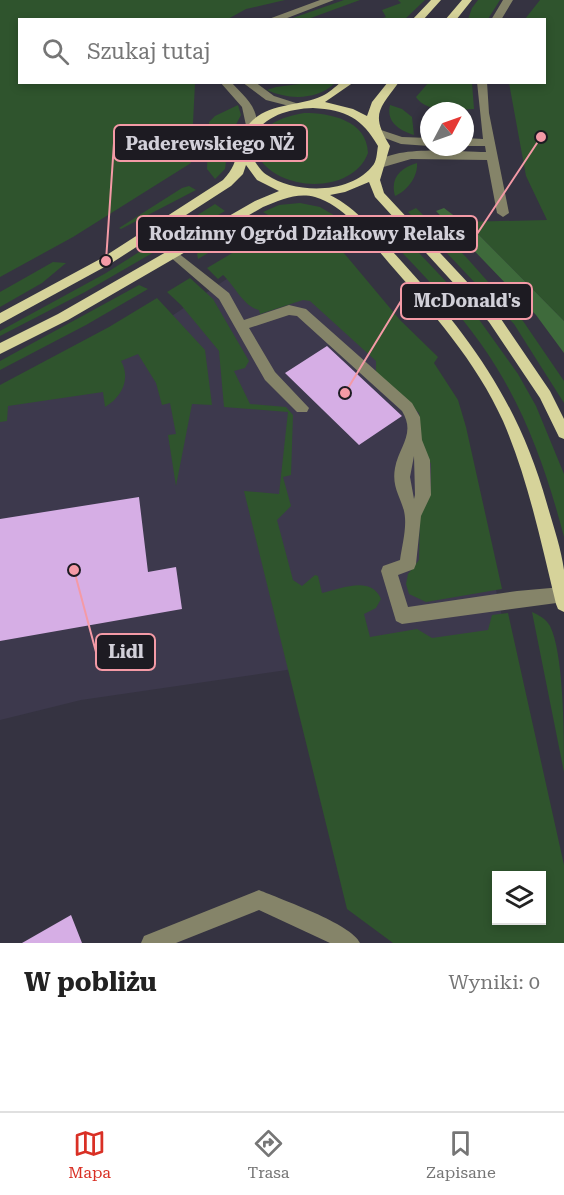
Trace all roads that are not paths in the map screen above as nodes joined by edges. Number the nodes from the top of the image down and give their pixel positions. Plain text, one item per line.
1 (329, 0) edge
2 (436, 0) edge
3 (467, 0) edge
4 (508, 0) edge
5 (277, 18) edge
6 (419, 18) edge
7 (452, 18) edge
8 (497, 18) edge
9 (227, 84) edge
10 (250, 84) edge
11 (346, 84) edge
12 (393, 84) edge
13 (482, 84) edge
14 (300, 105) junction
15 (251, 128) junction
16 (375, 129) junction
17 (420, 142) edge
18 (474, 142) edge
19 (491, 143) junction
20 (244, 154) junction
21 (494, 156) junction
22 (378, 167) junction
23 (300, 192) junction
24 (316, 194) junction
25 (503, 213) dead end
26 (173, 253) junction
27 (0, 319) edge
28 (241, 326) junction
29 (0, 349) edge
30 (302, 408) dead end
31 (564, 433) edge
32 (563, 600) edge
33 (151, 943) edge
34 (350, 943) edge

1 - 5 street
2 - 6 main road
3 - 7 main road
4 - 8 street
9 - 15 street
10 - 14 street
11 - 14 main road
12 - 16 main road
13 - 19 street
14 - 15 main road
14 - 16 main road
15 - 20 main road
16 - 17 street
16 - 22 main road
18 - 19 street
19 - 21 street
20 - 23 main road
20 - 27 main road
21 - 22 street
21 - 25 street
22 - 24 main road
22 - 31 main road
23 - 24 main road
23 - 26 main road
24 - 32 main road
26 - 28 street
26 - 29 main road
28 - 30 street
28 - 32 street
33 - 34 street

